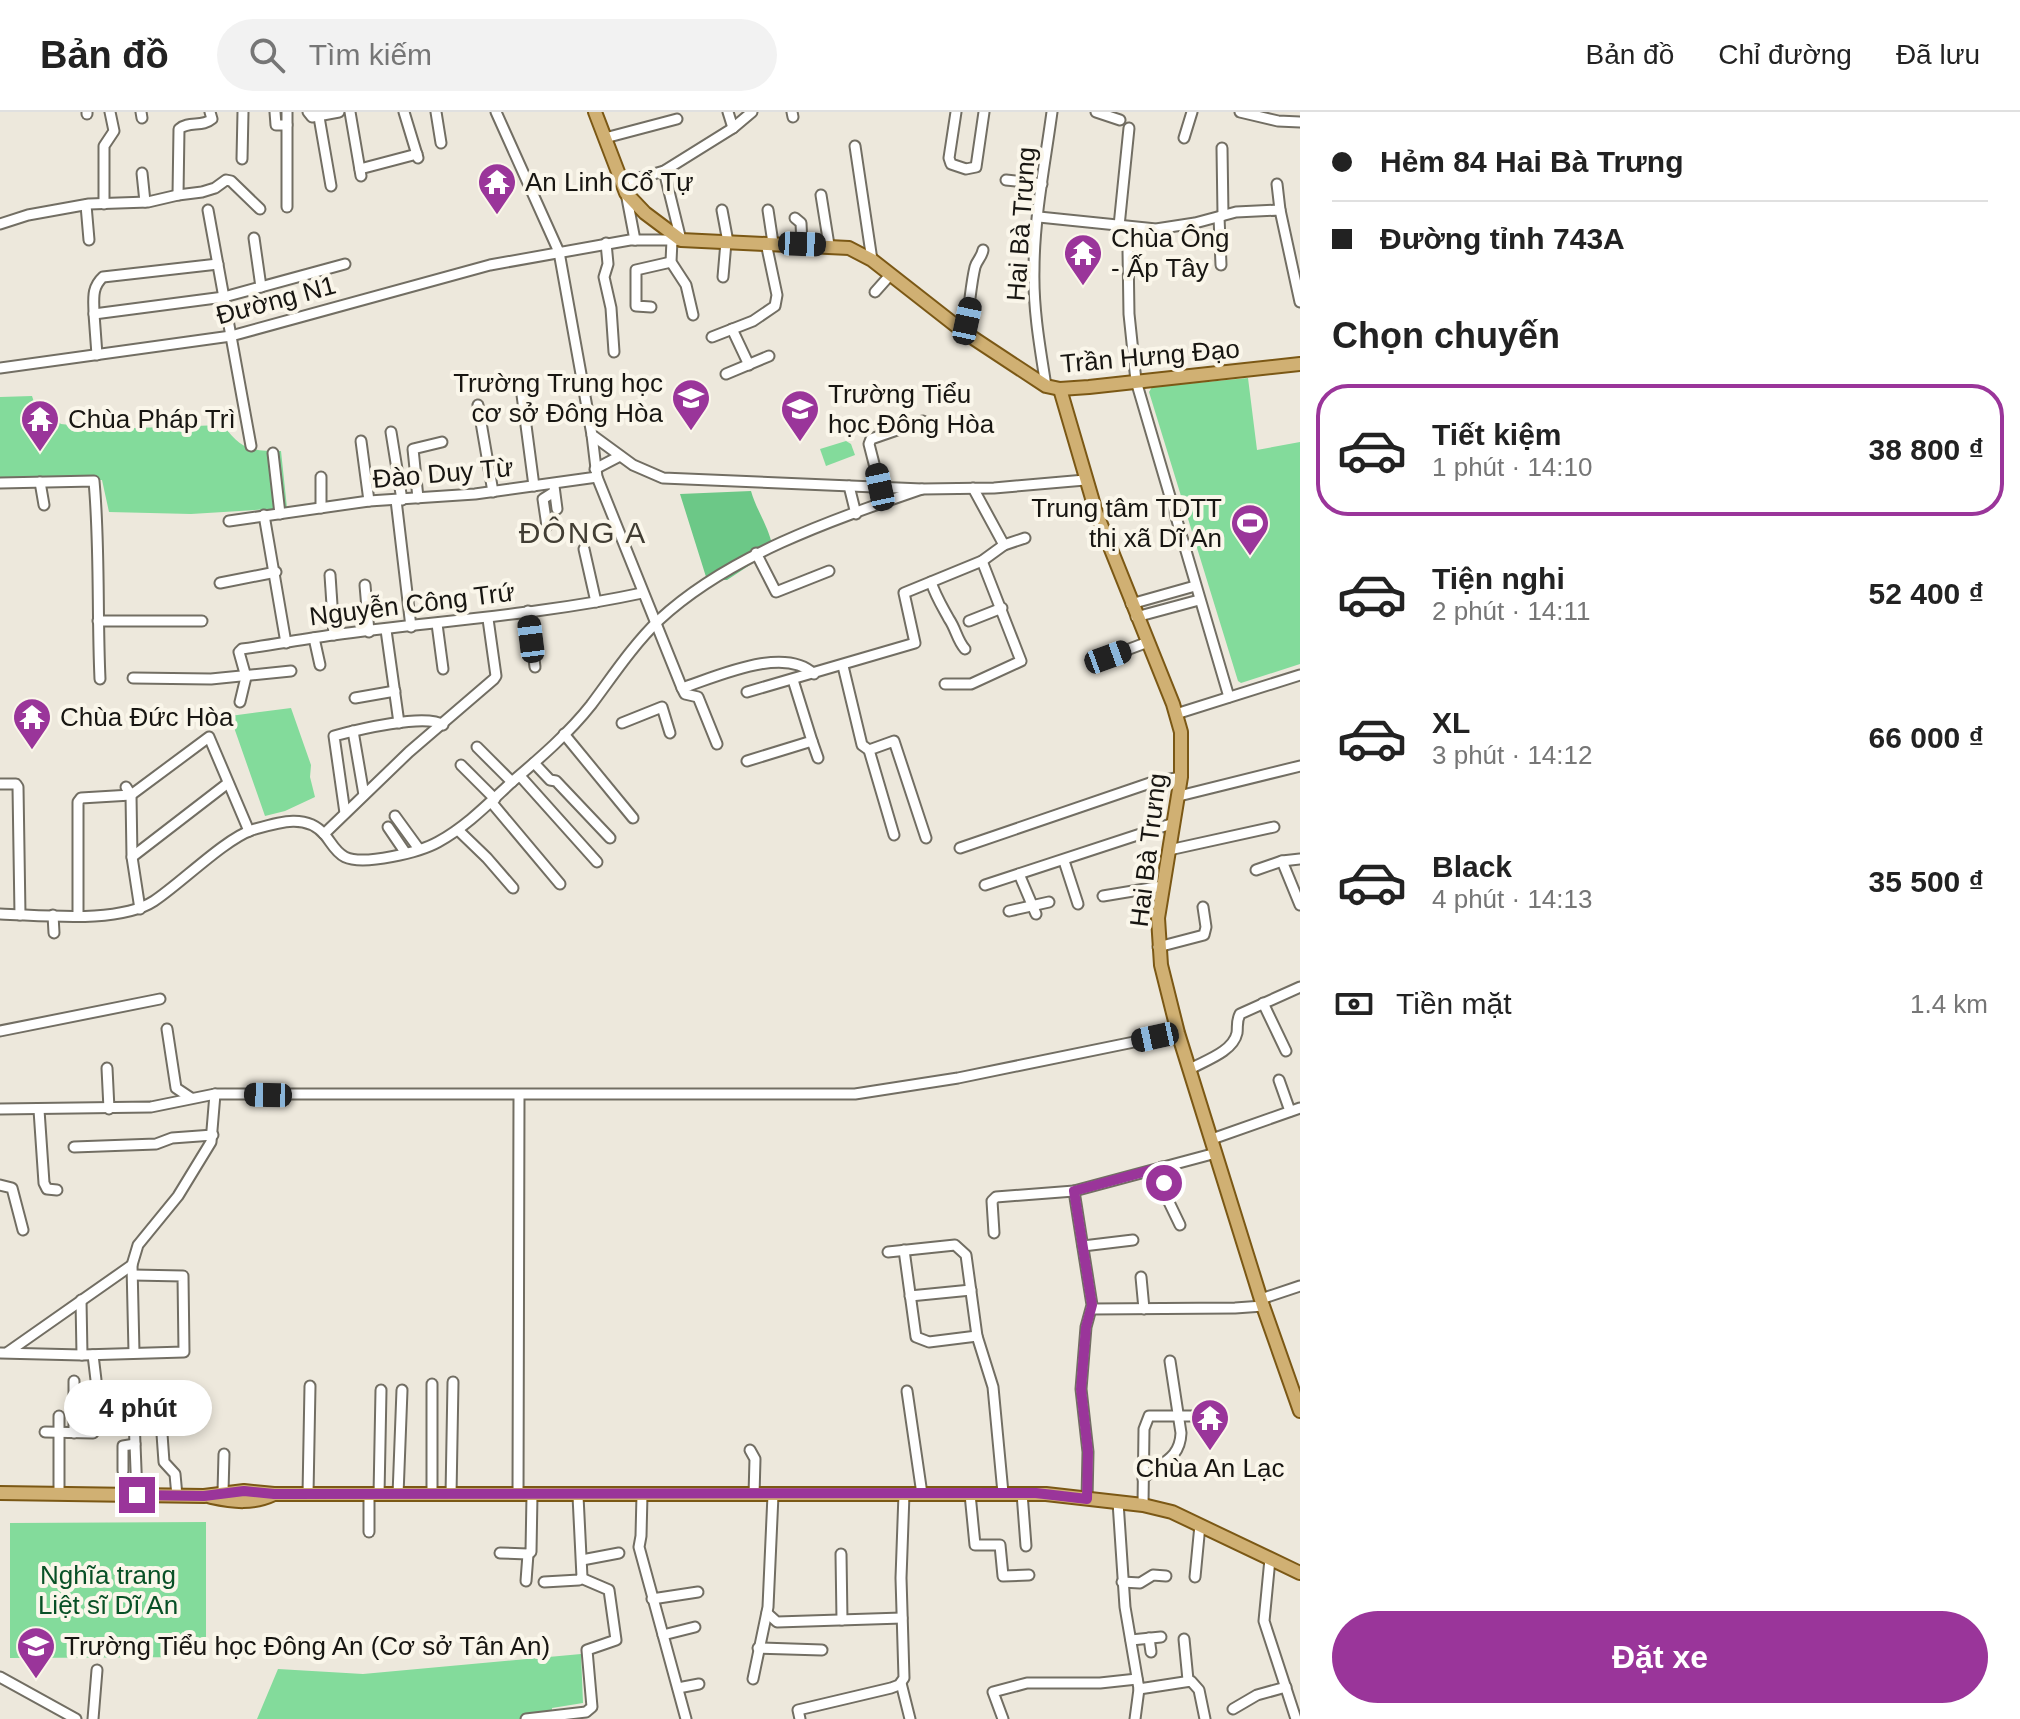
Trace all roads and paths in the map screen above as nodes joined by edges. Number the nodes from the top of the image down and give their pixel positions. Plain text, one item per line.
1 (110, 112) edge
2 (210, 112) edge
3 (243, 112) edge
4 (275, 112) edge
5 (287, 112) edge
6 (308, 112) edge
7 (339, 112) edge
8 (350, 112) edge
9 (404, 112) edge
10 (436, 112) edge
11 (496, 112) edge
12 (595, 112) edge
13 (728, 112) edge
14 (752, 112) edge
15 (956, 112) edge
16 (984, 112) edge
17 (1052, 112) edge
18 (1096, 112) edge
19 (1192, 112) edge
20 (1240, 112) edge
21 (319, 117) junction
22 (677, 119) dead end
23 (1120, 120) dead end
24 (1300, 122) edge
25 (287, 125) junction
26 (733, 128) junction
27 (1129, 128) dead end
28 (605, 138) junction
29 (1184, 138) dead end
30 (441, 143) dead end
31 (855, 146) dead end
32 (1222, 148) dead end
33 (242, 159) dead end
34 (664, 171) junction
35 (142, 173) dead end
36 (1006, 180) dead end
37 (1042, 184) junction
38 (1277, 184) dead end
39 (331, 186) dead end
40 (624, 188) junction
41 (178, 195) junction
42 (821, 195) dead end
43 (145, 202) junction
44 (104, 204) junction
45 (86, 205) junction
46 (287, 207) dead end
47 (260, 209) dead end
48 (208, 210) dead end
49 (722, 210) dead end
50 (768, 210) dead end
51 (1280, 210) junction
52 (1221, 216) junction
53 (1039, 217) junction
54 (795, 218) dead end
55 (0, 224) edge
56 (1119, 226) junction
57 (254, 238) dead end
58 (89, 240) dead end
59 (635, 240) junction
60 (676, 240) junction
61 (727, 242) junction
62 (606, 243) junction
63 (769, 243) junction
64 (802, 244) junction
65 (829, 245) junction
66 (983, 250) dead end
67 (1128, 250) dead end
68 (559, 252) junction
69 (872, 260) junction
70 (671, 262) junction
71 (218, 264) junction
72 (345, 264) dead end
73 (1221, 265) dead end
74 (891, 274) junction
75 (723, 277) dead end
76 (1298, 284) edge
77 (261, 287) junction
78 (875, 292) dead end
79 (224, 297) junction
80 (1300, 302) edge
81 (651, 307) dead end
82 (94, 314) junction
83 (693, 315) dead end
84 (732, 329) junction
85 (964, 332) junction
86 (231, 336) junction
87 (712, 337) dead end
88 (614, 352) dead end
89 (97, 355) junction
90 (769, 356) dead end
91 (1300, 364) edge
92 (749, 365) junction
93 (0, 368) edge
94 (726, 374) dead end
95 (1136, 381) junction
96 (1046, 386) junction
97 (1060, 389) junction
98 (522, 395) dead end
99 (478, 405) dead end
100 (923, 421) dead end
101 (391, 432) dead end
102 (592, 435) junction
103 (361, 441) dead end
104 (442, 442) dead end
105 (251, 446) dead end
106 (273, 453) dead end
107 (620, 456) junction
108 (596, 473) junction
109 (321, 477) dead end
110 (1085, 480) junction
111 (40, 482) junction
112 (0, 483) edge
113 (534, 486) junction
114 (849, 486) junction
115 (880, 487) junction
116 (554, 488) junction
117 (973, 488) junction
118 (922, 489) junction
119 (493, 492) junction
120 (418, 498) junction
121 (399, 500) junction
122 (369, 501) junction
123 (44, 505) dead end
124 (321, 508) junction
125 (557, 509) dead end
126 (280, 514) junction
127 (856, 514) junction
128 (264, 515) junction
129 (229, 521) dead end
130 (547, 526) dead end
131 (1025, 538) dead end
132 (1004, 545) junction
133 (584, 549) dead end
134 (756, 553) junction
135 (982, 561) junction
136 (829, 571) dead end
137 (276, 572) junction
138 (330, 575) dead end
139 (931, 582) junction
140 (220, 583) dead end
141 (365, 585) dead end
142 (1195, 586) junction
143 (642, 593) junction
144 (1199, 600) junction
145 (596, 602) junction
146 (1131, 604) junction
147 (1002, 608) junction
148 (528, 611) junction
149 (1136, 617) junction
150 (488, 619) junction
151 (98, 621) junction
152 (202, 621) dead end
153 (969, 621) dead end
154 (656, 623) junction
155 (437, 624) junction
156 (411, 627) junction
157 (386, 630) junction
158 (369, 632) junction
159 (334, 635) junction
160 (314, 638) junction
161 (1148, 642) junction
162 (286, 643) junction
163 (965, 649) dead end
164 (1108, 657) dead end
165 (320, 665) dead end
166 (843, 666) junction
167 (535, 667) dead end
168 (443, 669) dead end
169 (291, 671) dead end
170 (814, 674) junction
171 (1298, 676) edge
172 (246, 677) junction
173 (133, 678) dead end
174 (100, 679) dead end
175 (793, 680) junction
176 (945, 684) dead end
177 (1300, 687) edge
178 (682, 688) junction
179 (395, 691) junction
180 (747, 692) dead end
181 (1229, 697) junction
182 (355, 698) dead end
183 (240, 702) dead end
184 (1176, 714) junction
185 (399, 723) junction
186 (622, 723) dead end
187 (443, 725) junction
188 (353, 731) junction
189 (670, 733) dead end
190 (564, 734) junction
191 (812, 741) junction
192 (717, 744) dead end
193 (477, 747) dead end
194 (869, 750) junction
195 (818, 758) dead end
196 (747, 761) dead end
197 (534, 763) junction
198 (461, 765) dead end
199 (1300, 766) edge
200 (1181, 777) junction
201 (516, 779) junction
202 (228, 783) junction
203 (0, 784) edge
204 (129, 791) junction
205 (364, 795) junction
206 (1179, 796) junction
207 (494, 801) junction
208 (345, 813) junction
209 (395, 816) dead end
210 (633, 818) dead end
211 (1174, 823) junction
212 (388, 827) dead end
213 (1274, 827) dead end
214 (458, 830) junction
215 (249, 831) junction
216 (324, 834) junction
217 (894, 835) dead end
218 (610, 838) dead end
219 (926, 838) dead end
220 (960, 848) dead end
221 (419, 849) junction
222 (1169, 850) junction
223 (405, 852) junction
224 (132, 857) junction
225 (1300, 860) edge
226 (1064, 861) junction
227 (1282, 861) junction
228 (597, 862) dead end
229 (1256, 870) dead end
230 (1019, 874) junction
231 (560, 884) dead end
232 (985, 885) dead end
233 (1163, 886) junction
234 (513, 888) dead end
235 (1103, 896) dead end
236 (1049, 902) dead end
237 (1078, 904) dead end
238 (1300, 905) edge
239 (1203, 907) dead end
240 (140, 909) junction
241 (1034, 910) junction
242 (1009, 911) dead end
243 (0, 914) edge
244 (20, 915) junction
245 (53, 915) junction
246 (78, 915) junction
247 (54, 933) dead end
248 (1158, 947) junction
249 (1300, 987) edge
250 (160, 999) dead end
251 (1263, 1003) junction
252 (167, 1029) dead end
253 (0, 1031) edge
254 (1178, 1033) junction
255 (1286, 1051) dead end
256 (107, 1068) dead end
257 (1190, 1069) junction
258 (1279, 1080) dead end
259 (215, 1094) junction
260 (519, 1096) junction
261 (191, 1098) junction
262 (0, 1109) edge
263 (109, 1109) junction
264 (39, 1110) junction
265 (1295, 1110) edge
266 (213, 1135) junction
267 (1212, 1139) junction
268 (74, 1147) dead end
269 (1216, 1153) junction
270 (1162, 1167) junction
271 (0, 1185) edge
272 (57, 1190) dead end
273 (1074, 1191) junction
274 (1180, 1225) dead end
275 (23, 1230) dead end
276 (994, 1233) dead end
277 (1133, 1240) dead end
278 (1083, 1246) junction
279 (904, 1250) junction
280 (888, 1252) dead end
281 (133, 1270) junction
282 (1141, 1277) dead end
283 (1300, 1286) edge
284 (971, 1290) junction
285 (910, 1296) junction
286 (81, 1300) junction
287 (1262, 1303) junction
288 (1092, 1309) junction
289 (1144, 1309) junction
290 (977, 1336) junction
291 (134, 1352) junction
292 (4, 1353) edge
293 (82, 1355) junction
294 (93, 1355) junction
295 (1170, 1361) dead end
296 (96, 1380) dead end
297 (74, 1381) dead end
298 (453, 1382) dead end
299 (432, 1384) dead end
300 (310, 1386) dead end
301 (381, 1390) dead end
302 (402, 1390) dead end
303 (907, 1391) dead end
304 (133, 1393) dead end
305 (1300, 1411) edge
306 (59, 1416) dead end
307 (1179, 1416) junction
308 (1213, 1416) dead end
309 (161, 1420) dead end
310 (45, 1432) dead end
311 (59, 1433) junction
312 (74, 1433) junction
313 (93, 1433) dead end
314 (135, 1444) junction
315 (750, 1450) dead end
316 (224, 1454) dead end
317 (123, 1471) dead end
318 (1143, 1479) junction
319 (0, 1482) edge
320 (223, 1492) junction
321 (0, 1493) edge
322 (1003, 1493) junction
323 (1022, 1493) junction
324 (59, 1494) junction
325 (274, 1494) junction
326 (308, 1494) junction
327 (904, 1494) junction
328 (922, 1494) junction
329 (970, 1494) junction
330 (137, 1495) junction
331 (374, 1495) junction
332 (398, 1495) junction
333 (432, 1495) junction
334 (451, 1495) junction
335 (525, 1495) junction
336 (642, 1495) junction
337 (754, 1495) junction
338 (773, 1495) junction
339 (177, 1496) junction
340 (204, 1496) junction
341 (578, 1496) junction
342 (1087, 1499) junction
343 (1118, 1502) junction
344 (1143, 1505) junction
345 (1200, 1525) junction
346 (369, 1532) dead end
347 (1026, 1546) dead end
348 (500, 1553) dead end
349 (619, 1553) dead end
350 (528, 1554) junction
351 (841, 1554) dead end
352 (1270, 1559) junction
353 (582, 1560) junction
354 (1300, 1573) edge
355 (1029, 1575) dead end
356 (1166, 1576) dead end
357 (1195, 1577) dead end
358 (581, 1578) junction
359 (526, 1581) dead end
360 (544, 1582) dead end
361 (1122, 1582) junction
362 (698, 1592) dead end
363 (652, 1599) junction
364 (767, 1613) junction
365 (902, 1618) junction
366 (842, 1620) junction
367 (695, 1627) dead end
368 (663, 1635) junction
369 (1161, 1637) dead end
370 (1149, 1638) junction
371 (1184, 1639) dead end
372 (1131, 1640) junction
373 (758, 1648) junction
374 (822, 1650) dead end
375 (1151, 1652) dead end
376 (97, 1670) dead end
377 (0, 1677) edge
378 (753, 1679) dead end
379 (1188, 1680) junction
380 (901, 1683) junction
381 (699, 1684) dead end
382 (1138, 1684) junction
383 (1286, 1687) junction
384 (678, 1688) junction
385 (54, 1708) junction
386 (1233, 1709) dead end
387 (1132, 1718) edge
388 (52, 1719) edge
389 (76, 1719) edge
390 (93, 1719) edge
391 (526, 1719) edge
392 (686, 1719) edge
393 (800, 1719) edge
394 (910, 1719) edge
395 (1003, 1719) edge
396 (1205, 1719) edge
397 (1296, 1719) edge

1 - 44 street
2 - 41 street
3 - 33 street
4 - 25 street
5 - 25 street
6 - 21 street
7 - 21 street
8 - 9 street
10 - 30 street
11 - 68 street
12 - 28 main road
13 - 26 street
14 - 26 street
15 - 16 street
17 - 37 street, Hai Bà Trưng
18 - 23 street
19 - 29 street
20 - 24 street
21 - 39 street
22 - 28 street
25 - 46 street
26 - 34 street
27 - 56 street
28 - 40 main road
31 - 69 street
32 - 52 street
34 - 40 street
34 - 60 street
35 - 43 street
36 - 37 street
37 - 53 street, Hai Bà Trưng
38 - 51 street
40 - 59 street
40 - 60 main road
41 - 43 street
41 - 47 street
42 - 65 street
43 - 44 street
44 - 45 street
45 - 55 street
45 - 58 street
48 - 71 street
49 - 61 street
50 - 63 street
51 - 52 street
51 - 76 street
52 - 56 street
52 - 73 street
53 - 56 street
53 - 96 street, Hai Bà Trưng
54 - 64 street
57 - 77 street
59 - 60 street, Đường N1
59 - 62 street, Đường N1
60 - 61 main road, Trần Hưng Đạo
60 - 70 street
61 - 63 main road, Trần Hưng Đạo
61 - 75 street
62 - 68 street, Đường N1
62 - 88 street
63 - 64 main road, Trần Hưng Đạo
63 - 84 street
64 - 65 main road, Trần Hưng Đạo
65 - 69 main road, Trần Hưng Đạo
66 - 85 street
67 - 95 street
68 - 86 street, Đường N1
68 - 102 street
69 - 74 main road, Trần Hưng Đạo
70 - 81 street
70 - 83 street
71 - 79 street
71 - 82 street
72 - 77 street
74 - 78 street
74 - 85 main road, Trần Hưng Đạo
76 - 80 street
77 - 79 street
79 - 82 street
79 - 86 street
82 - 89 street
84 - 87 street
84 - 92 street
85 - 96 main road, Trần Hưng Đạo
86 - 89 street, Đường N1
86 - 105 street
89 - 93 street, Đường N1
90 - 92 street
91 - 95 main road, Trần Hưng Đạo
92 - 94 street
95 - 97 main road, Trần Hưng Đạo
95 - 142 street
96 - 97 main road, Trần Hưng Đạo
97 - 110 main road, Hai Bà Trưng
98 - 113 street
99 - 119 street
100 - 115 street
101 - 121 street
102 - 107 street
102 - 108 street
103 - 122 street
104 - 120 street
106 - 126 street
107 - 108 street, Đào Duy Từ
107 - 114 street
108 - 116 street, Đào Duy Từ
108 - 143 street
109 - 124 street
110 - 117 street
110 - 146 main road, Hai Bà Trưng
111 - 112 street
111 - 123 street
111 - 151 street
113 - 116 street, Đào Duy Từ
113 - 119 street, Đào Duy Từ
114 - 115 street
114 - 127 street
115 - 118 street
116 - 125 street
116 - 130 street
117 - 118 street
117 - 132 street
118 - 127 street
119 - 120 street, Đào Duy Từ
120 - 121 street, Đào Duy Từ
121 - 122 street, Đào Duy Từ
121 - 156 street
122 - 124 street, Đào Duy Từ
124 - 126 street, Đào Duy Từ
126 - 128 street, Đào Duy Từ
127 - 134 street
128 - 129 street, Đào Duy Từ
128 - 137 street
131 - 132 street
132 - 135 street
133 - 145 street
134 - 136 street
134 - 154 street
135 - 139 street
135 - 147 street
137 - 140 street
137 - 162 street
138 - 159 street
139 - 163 street
139 - 166 street
141 - 158 street
142 - 144 street
142 - 146 street
143 - 145 street, Nguyễn Công Trứ
143 - 154 street
144 - 149 street
144 - 181 street
145 - 148 street, Nguyễn Công Trứ
146 - 149 main road, Hai Bà Trưng
147 - 153 street
147 - 176 street
148 - 150 street, Nguyễn Công Trứ
148 - 167 street
149 - 161 main road, Hai Bà Trưng
150 - 155 street, Nguyễn Công Trứ
150 - 187 street
151 - 152 street
151 - 174 street
154 - 178 street
154 - 190 street
155 - 156 street, Nguyễn Công Trứ
155 - 168 street
156 - 157 street, Nguyễn Công Trứ
157 - 158 street, Nguyễn Công Trứ
157 - 179 street
158 - 159 street, Nguyễn Công Trứ
159 - 160 street, Nguyễn Công Trứ
160 - 162 street, Nguyễn Công Trứ
160 - 165 street
161 - 164 street
161 - 184 main road, Hai Bà Trưng
162 - 172 street, Nguyễn Công Trứ
166 - 170 street
166 - 194 street
169 - 172 street
170 - 175 street
170 - 178 street
171 - 177 street
171 - 181 street
172 - 173 street
172 - 183 street, Nguyễn Công Trứ
175 - 180 street
175 - 191 street
178 - 192 street
179 - 182 street
179 - 185 street
181 - 184 street
184 - 200 main road, Hai Bà Trưng
185 - 187 street
185 - 188 street
186 - 189 street
187 - 205 street
188 - 205 street
188 - 208 street
190 - 197 street
190 - 210 street
191 - 195 street
191 - 196 street
193 - 201 street
194 - 217 street
194 - 219 street
197 - 201 street
197 - 218 street
198 - 207 street
199 - 206 street
200 - 206 main road, Hai Bà Trưng
200 - 220 street
201 - 207 street
201 - 228 street
202 - 204 street
202 - 215 street
202 - 224 street
203 - 244 street
204 - 224 street
204 - 246 street
205 - 208 street
206 - 211 main road, Hai Bà Trưng
207 - 214 street
207 - 231 street
208 - 216 street
209 - 221 street
211 - 222 main road, Hai Bà Trưng
211 - 226 street
212 - 223 street
213 - 222 street
214 - 221 street
214 - 234 street
215 - 216 street
215 - 240 street
216 - 223 street
221 - 223 street
222 - 233 main road, Hai Bà Trưng
224 - 240 street
225 - 227 street
226 - 230 street
226 - 237 street
227 - 229 street
227 - 238 street
230 - 232 street
230 - 241 street
233 - 235 street
233 - 248 main road, Hai Bà Trưng
236 - 241 street
239 - 248 street
240 - 246 street
241 - 242 street
243 - 244 street
244 - 245 street
245 - 246 street
245 - 247 street
248 - 254 main road, Hai Bà Trưng
249 - 251 street
250 - 253 street
251 - 255 street
251 - 257 street
252 - 261 street
254 - 257 main road, Hai Bà Trưng
254 - 260 street
256 - 263 street
257 - 267 main road, Hai Bà Trưng
258 - 265 street
259 - 260 street
259 - 261 street
259 - 266 street
260 - 335 street
261 - 263 street
262 - 264 street
263 - 264 street
264 - 272 street
265 - 267 street
266 - 268 street
266 - 281 street
267 - 269 main road, Hai Bà Trưng
269 - 270 street
269 - 287 main road, Hai Bà Trưng
270 - 273 street
270 - 274 street
271 - 275 street
273 - 276 street
273 - 278 street
277 - 278 street
278 - 288 street
279 - 280 street
279 - 284 street
279 - 285 street
281 - 286 street
281 - 291 street
281 - 291 street
282 - 289 street
283 - 287 street
284 - 285 street
284 - 290 street
285 - 290 street
286 - 292 street
286 - 293 street
287 - 289 street
287 - 305 main road, Hai Bà Trưng
288 - 289 street
288 - 342 street
290 - 322 street
291 - 294 street
292 - 293 street
293 - 294 street
294 - 296 street
295 - 307 street
297 - 312 street
298 - 334 street
299 - 333 street
300 - 326 street
301 - 331 street
302 - 332 street
303 - 328 street
304 - 314 street
306 - 311 street
307 - 308 street
307 - 318 street
307 - 318 street
309 - 339 street
310 - 311 street
311 - 312 street
311 - 324 street
312 - 313 street
314 - 317 street
314 - 330 street
315 - 337 street
316 - 320 street
318 - 344 street
319 - 321 street
320 - 325 main road
320 - 340 main road
321 - 324 main road
322 - 323 main road
322 - 329 main road
323 - 342 main road
323 - 347 street
324 - 330 main road
325 - 326 main road
325 - 340 main road
326 - 331 main road
327 - 328 main road
327 - 338 main road
327 - 365 street
328 - 329 main road
329 - 355 street
330 - 339 main road
331 - 332 main road
331 - 346 street
332 - 333 main road
333 - 334 main road
334 - 335 main road
335 - 341 main road
335 - 350 street
336 - 337 main road
336 - 341 main road
336 - 363 street
337 - 338 main road
338 - 364 street
339 - 340 main road
341 - 353 street
342 - 343 main road
343 - 344 main road
343 - 361 street
344 - 345 main road
345 - 352 main road
345 - 357 street
348 - 350 street
349 - 353 street
350 - 359 street
351 - 366 street
352 - 354 main road
352 - 383 street
353 - 358 street
356 - 361 street
358 - 360 street
358 - 391 street
361 - 372 street
362 - 363 street
363 - 368 street
364 - 366 street
364 - 373 street
365 - 366 street
365 - 380 street
367 - 368 street
368 - 384 street
369 - 370 street
370 - 372 street
370 - 375 street
371 - 379 street
372 - 382 street
373 - 374 street
373 - 378 street
376 - 390 street
377 - 385 street
379 - 382 street
379 - 396 street
380 - 393 street
380 - 394 street
381 - 384 street
382 - 387 street
382 - 395 street
383 - 386 street
383 - 397 street
384 - 392 street
385 - 388 street
385 - 389 street

